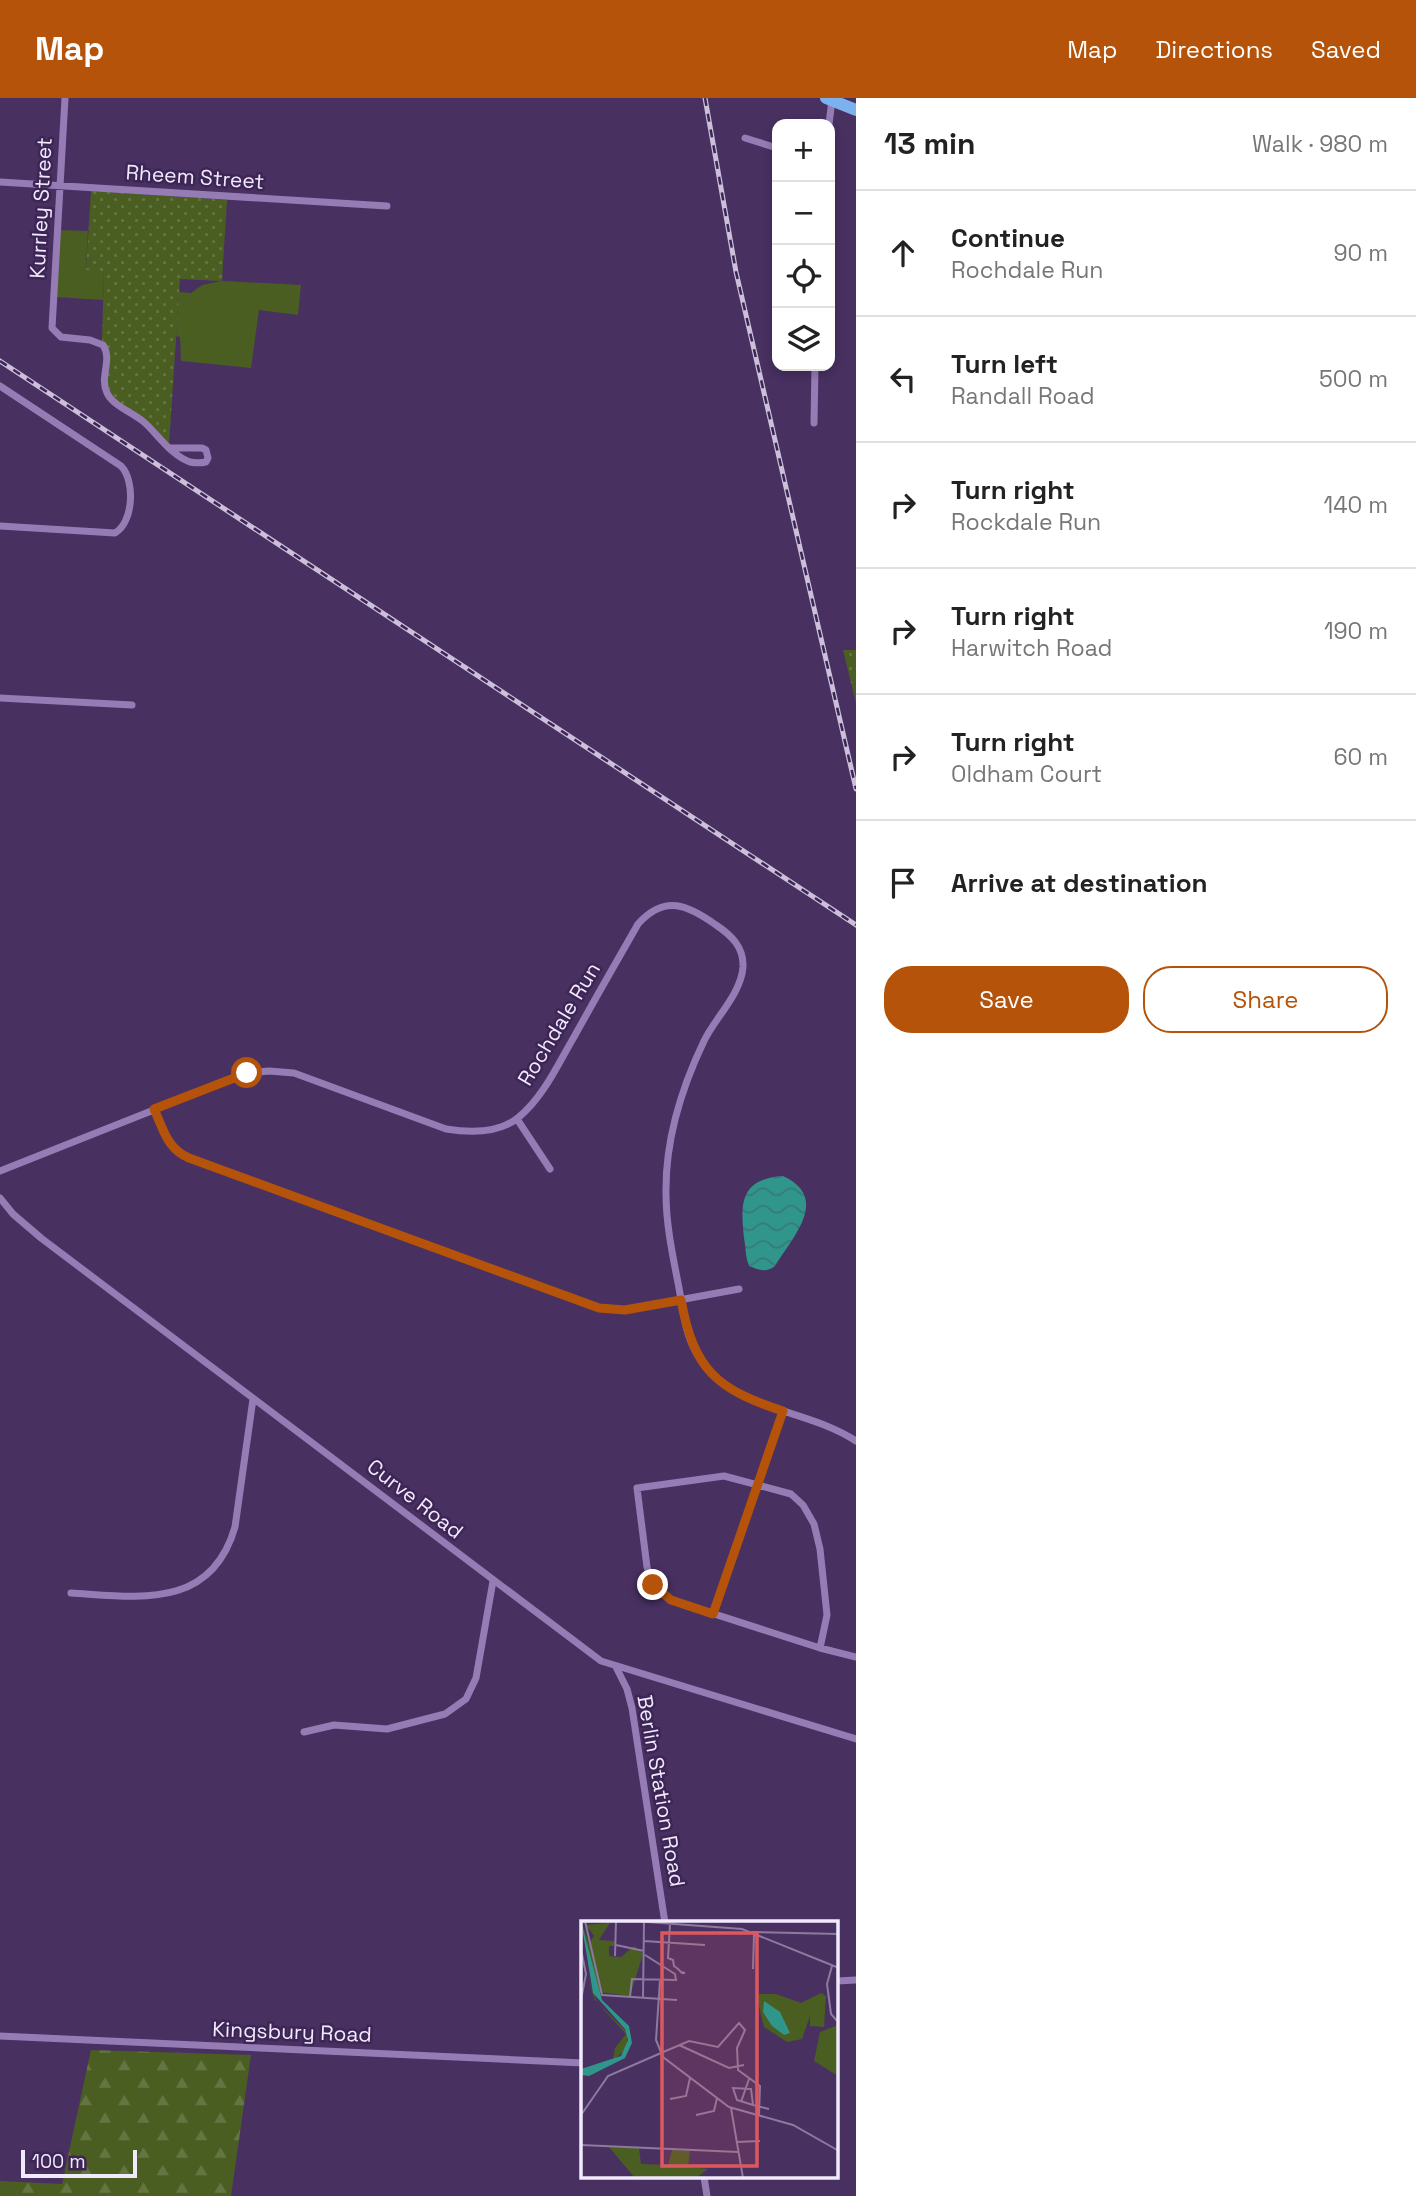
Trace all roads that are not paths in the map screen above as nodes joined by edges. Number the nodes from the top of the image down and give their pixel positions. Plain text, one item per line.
1 (65, 98) edge
2 (829, 99) edge
3 (856, 110) edge
4 (829, 119) edge
5 (745, 138) dead end
6 (772, 146) edge
7 (0, 182) edge
8 (59, 186) junction
9 (387, 206) dead end
10 (815, 371) edge
11 (0, 386) edge
12 (814, 423) dead end
13 (169, 448) junction
14 (0, 526) edge
15 (0, 698) edge
16 (132, 705) dead end
17 (154, 1109) junction
18 (517, 1119) junction
19 (550, 1170) dead end
20 (0, 1171) edge
21 (0, 1198) edge
22 (739, 1289) dead end
23 (681, 1300) junction
24 (253, 1398) junction
25 (783, 1411) junction
26 (856, 1441) edge
27 (758, 1484) junction
28 (493, 1581) junction
29 (71, 1593) dead end
30 (713, 1614) junction
31 (820, 1648) junction
32 (856, 1657) edge
33 (615, 1667) junction
34 (304, 1732) dead end
35 (856, 1739) edge
36 (665, 1921) edge
37 (856, 1980) edge
38 (838, 1981) edge
39 (0, 2036) edge
40 (581, 2063) edge
41 (704, 2178) edge
42 (707, 2196) edge

1 - 8 street, Kurrley Street
2 - 3 highway
2 - 4 street
5 - 6 street
7 - 8 street, Rheem Street
8 - 9 street, Rheem Street
8 - 13 street, Kurrley Street
10 - 12 street
11 - 14 street
13 - 13 street
15 - 16 street
17 - 18 street, Rochdale Run
17 - 20 street, Rochdale Run
17 - 23 street
18 - 19 street
18 - 23 street, Rochdale Run
21 - 24 street, Curve Road
22 - 23 street
23 - 25 street, Rochdale Run
24 - 28 street, Curve Road
24 - 29 street
25 - 26 street, Rochdale Run
25 - 27 street
27 - 30 street
27 - 30 street
27 - 31 street
28 - 33 street, Curve Road
28 - 34 street
30 - 31 street
31 - 32 street
33 - 35 street, Curve Road
33 - 36 street, Berlin Station Road
37 - 38 street
39 - 40 street, Kingsbury Road
41 - 42 street

